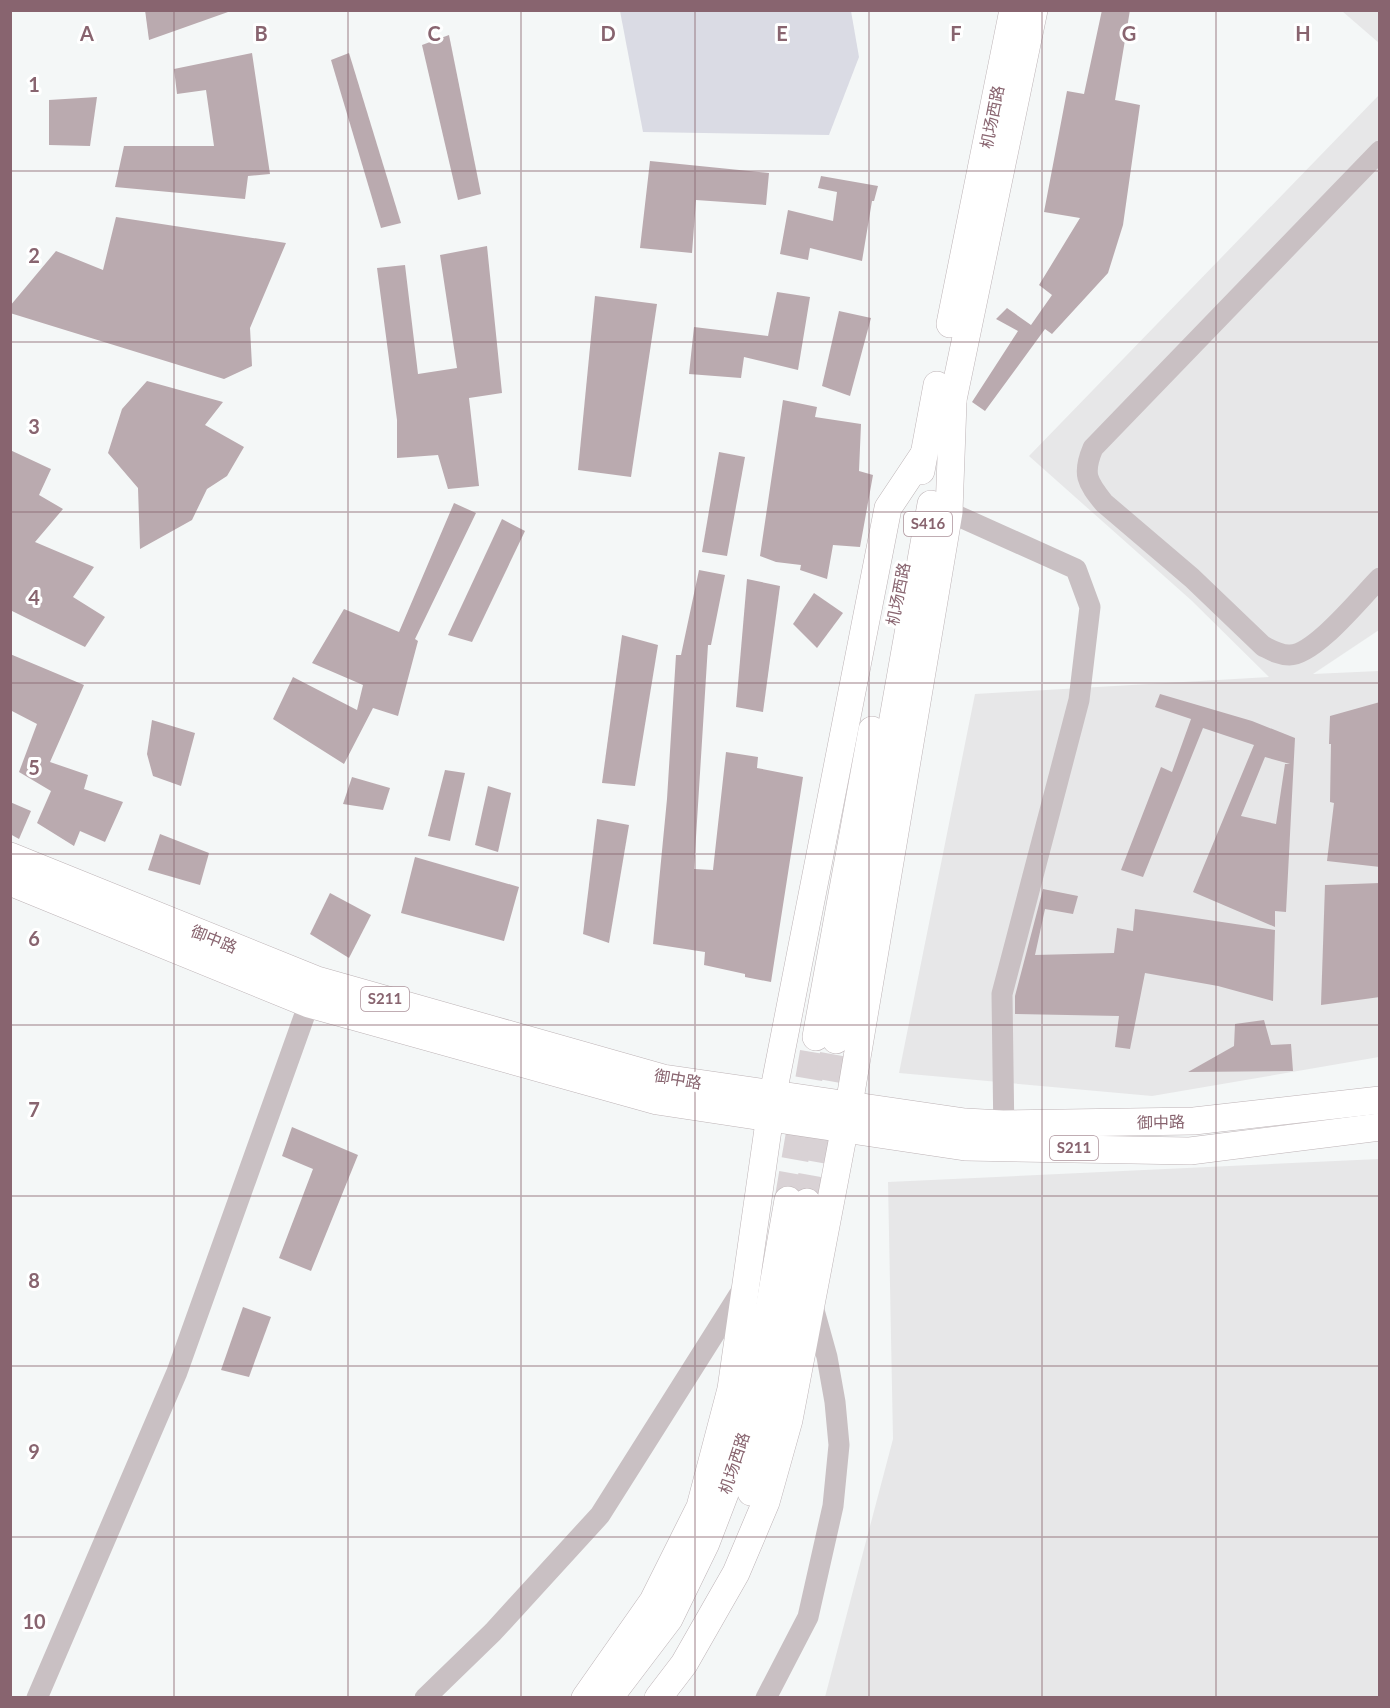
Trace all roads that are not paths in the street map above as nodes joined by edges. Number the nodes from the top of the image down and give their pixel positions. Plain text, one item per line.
1 (1013, 10) edge
2 (1034, 10) edge
3 (1380, 151) edge
4 (952, 402) junction
5 (924, 454) junction
6 (949, 512) junction
7 (1380, 579) edge
8 (10, 856) edge
9 (10, 882) edge
10 (313, 992) junction
11 (1380, 1100) edge
12 (771, 1106) junction
13 (846, 1117) junction
14 (1380, 1127) edge
15 (1004, 1135) junction
16 (746, 1284) junction
17 (812, 1300) junction
18 (36, 1698) edge
19 (425, 1698) edge
20 (585, 1698) edge
21 (609, 1698) edge
22 (641, 1698) edge
23 (658, 1698) edge
24 (766, 1698) edge

1 - 5 main road, 机场西路 / S416
2 - 4 main road, S416
3 - 7 street
4 - 5 main road, 机场西路 / S416
4 - 6 main road
5 - 12 main road
6 - 13 main road
6 - 15 street
8 - 10 main road, 御中路 / S211
9 - 10 main road, 御中路 / S211
10 - 12 main road, 御中路 / S211
10 - 18 street
11 - 15 main road, 御中路 / S211
12 - 13 main road, 御中路 / S211
12 - 16 main road
13 - 15 main road, 御中路 / S211
13 - 17 main road
14 - 15 main road, 御中路 / S211
16 - 19 street
16 - 20 main road
17 - 23 main road
17 - 24 street
21 - 22 main road, 机场西路

